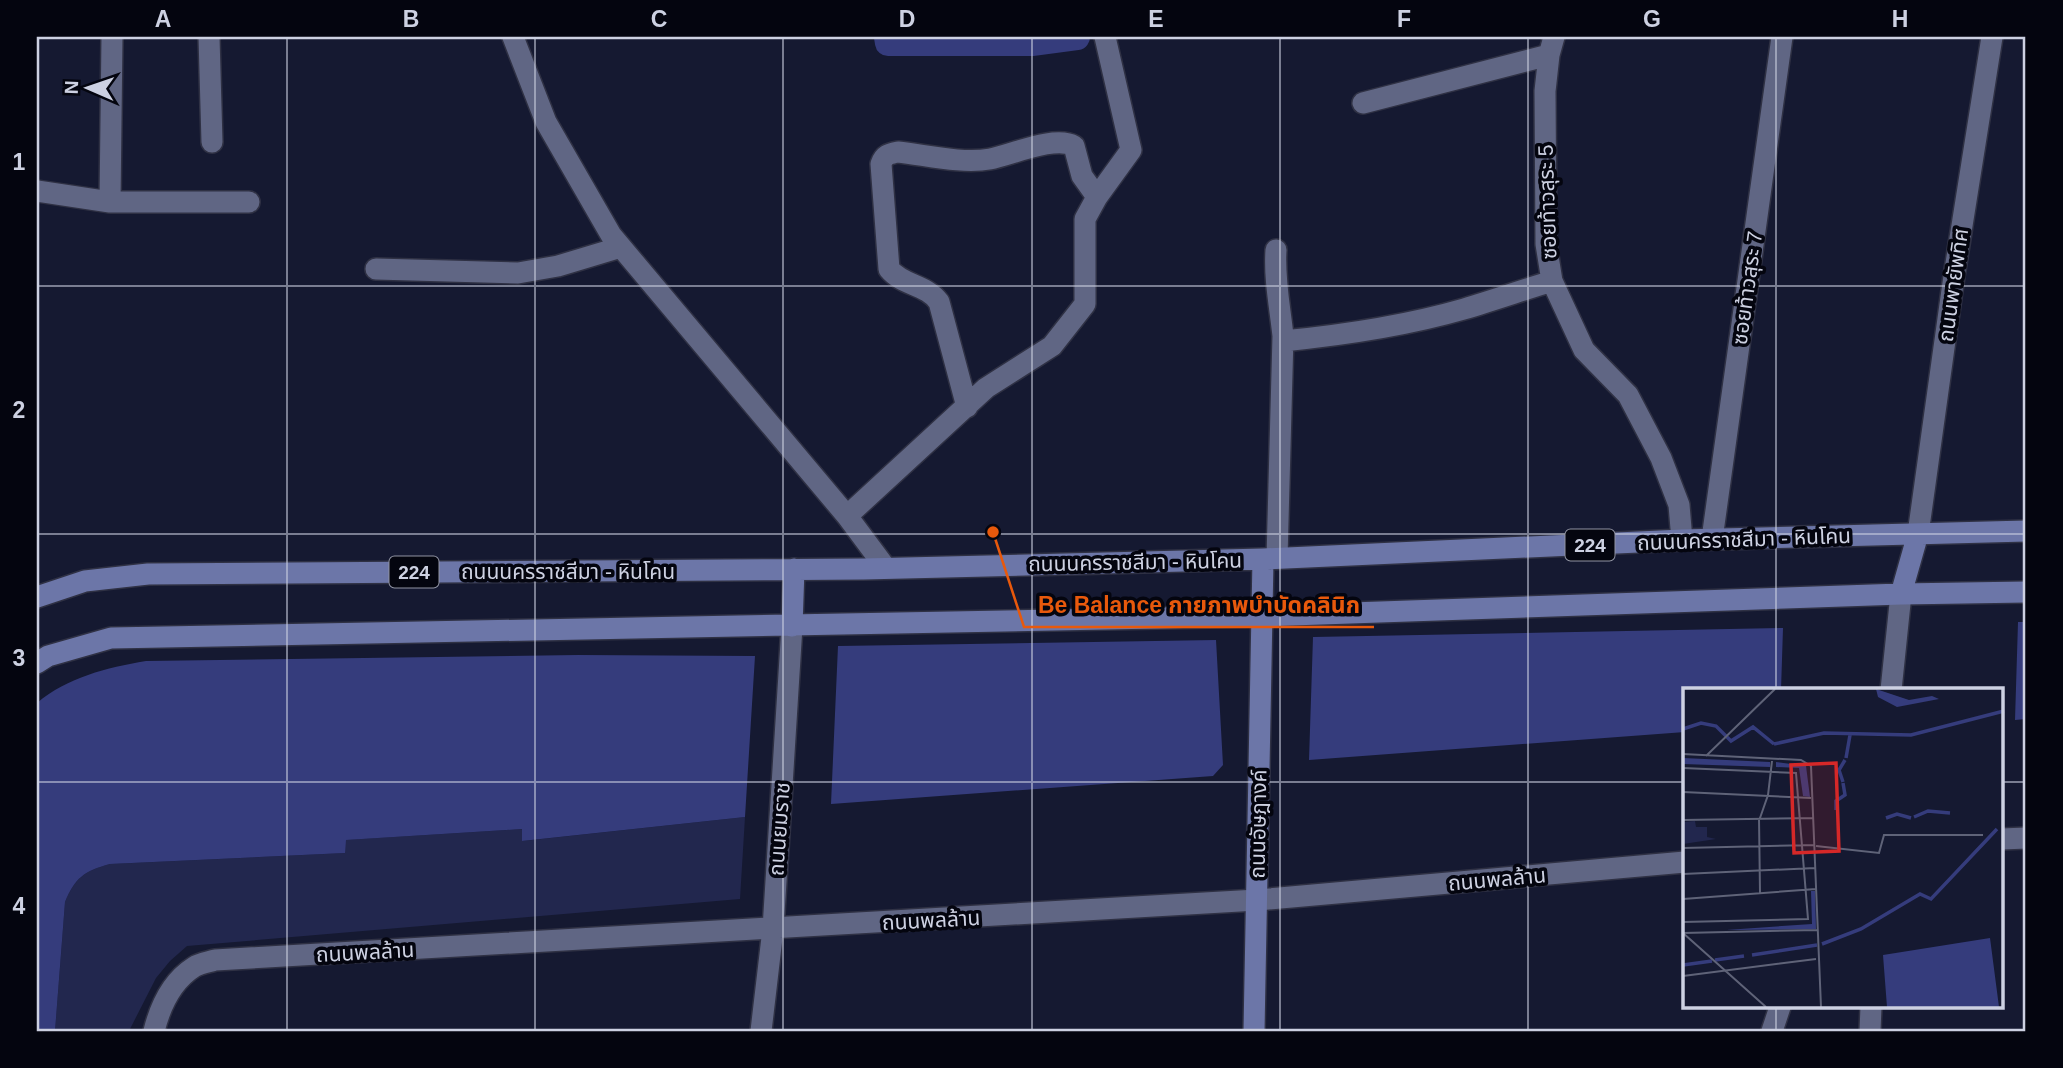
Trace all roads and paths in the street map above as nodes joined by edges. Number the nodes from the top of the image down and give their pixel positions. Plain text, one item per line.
1 (112, 37) edge
2 (209, 37) edge
3 (513, 37) edge
4 (1105, 37) edge
5 (1782, 37) edge
6 (1992, 37) edge
7 (1552, 46) edge
8 (1363, 103) dead end
9 (212, 142) dead end
10 (37, 191) edge
11 (1097, 198) junction
12 (110, 202) junction
13 (249, 202) dead end
14 (621, 247) junction
15 (1276, 250) dead end
16 (376, 269) dead end
17 (1552, 281) junction
18 (1283, 341) junction
19 (967, 407) junction
20 (847, 516) junction
21 (2026, 531) edge
22 (1918, 534) junction
23 (1682, 540) junction
24 (1712, 540) junction
25 (1270, 559) junction
26 (885, 567) junction
27 (794, 569) junction
28 (2026, 592) edge
29 (1901, 594) junction
30 (37, 597) edge
31 (1261, 616) junction
32 (792, 626) junction
33 (37, 663) edge
34 (1891, 688) edge
35 (2026, 838) edge
36 (2004, 839) edge
37 (1683, 862) edge
38 (1257, 901) junction
39 (773, 929) junction
40 (1779, 1009) edge
41 (1871, 1009) edge
42 (154, 1031) edge
43 (761, 1031) edge
44 (1254, 1031) edge
45 (1772, 1031) edge
46 (1870, 1031) edge

1 - 12 street
2 - 9 street
3 - 14 street
4 - 11 street
5 - 24 street, ซอยท้าวสุระ 7
6 - 22 street, ถนนพายัพทิศ
7 - 8 street
7 - 17 street, ซอยท้าวสุระ 5
10 - 12 street
11 - 19 street
11 - 19 street
12 - 13 street
14 - 16 street
14 - 20 street
15 - 18 street
17 - 18 street
17 - 23 street, ซอยท้าวสุระ 5
18 - 25 street
19 - 20 street
20 - 26 street
21 - 22 main road, ถนนนครราชสีมา - หินโคน / 224
22 - 24 main road, ถนนนครราชสีมา - หินโคน / 224
22 - 29 main road
23 - 24 main road, ถนนนครราชสีมา - หินโคน / 224
23 - 25 main road, ถนนนครราชสีมา - หินโคน / 224
25 - 26 main road, ถนนนครราชสีมา - หินโคน / 224
25 - 31 main road, ถนนอัษฎางค์
26 - 27 main road, ถนนนครราชสีมา - หินโคน / 224
27 - 30 main road, ถนนนครราชสีมา - หินโคน / 224
27 - 32 main road
28 - 29 main road
29 - 31 main road
29 - 34 street
31 - 32 main road
31 - 38 main road, ถนนอัษฎางค์
32 - 33 main road
32 - 39 street, ถนนยมราช
35 - 36 street
37 - 38 street, ถนนพลล้าน
38 - 39 street, ถนนพลล้าน
38 - 44 main road, ถนนอัษฎางค์
39 - 42 street, ถนนพลล้าน
39 - 43 street, ถนนยมราช
40 - 45 street
41 - 46 street

